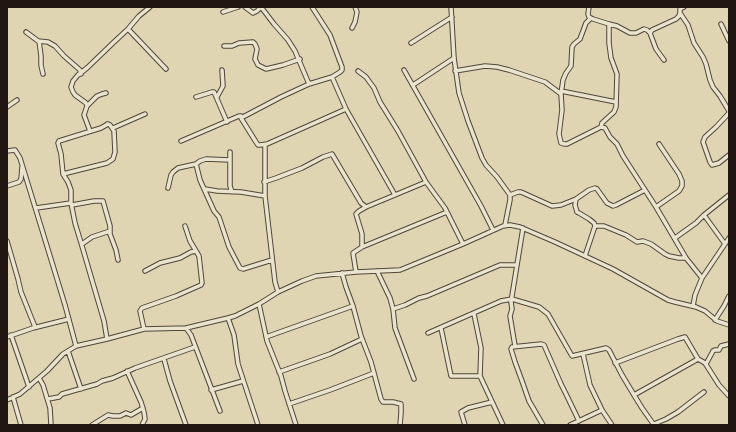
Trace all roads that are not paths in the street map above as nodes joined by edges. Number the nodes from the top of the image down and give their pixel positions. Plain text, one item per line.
1 (150, 7) edge
2 (238, 7) edge
3 (245, 7) edge
4 (261, 7) edge
5 (312, 7) edge
6 (355, 7) edge
7 (451, 7) edge
8 (589, 7) edge
9 (681, 9) edge
10 (223, 12) dead end
11 (452, 17) junction
12 (591, 18) junction
13 (609, 24) junction
14 (721, 24) dead end
15 (352, 28) dead end
16 (128, 29) junction
17 (26, 32) dead end
18 (650, 33) junction
19 (39, 41) junction
20 (729, 41) edge
21 (411, 43) dead end
22 (224, 46) dead end
23 (454, 58) junction
24 (300, 59) junction
25 (664, 60) dead end
26 (166, 69) dead end
27 (222, 70) dead end
28 (358, 70) dead end
29 (404, 70) dead end
30 (455, 71) junction
31 (43, 74) dead end
32 (81, 74) junction
33 (332, 77) junction
34 (309, 84) junction
35 (413, 85) junction
36 (106, 93) dead end
37 (561, 93) junction
38 (196, 97) dead end
39 (217, 97) junction
40 (17, 100) dead end
41 (616, 102) junction
42 (87, 106) junction
43 (7, 107) edge
44 (346, 109) junction
45 (729, 112) edge
46 (145, 114) dead end
47 (241, 118) junction
48 (227, 122) junction
49 (601, 127) junction
50 (113, 128) junction
51 (90, 131) junction
52 (182, 141) dead end
53 (659, 144) dead end
54 (265, 145) junction
55 (7, 151) edge
56 (230, 152) dead end
57 (729, 155) edge
58 (230, 160) junction
59 (22, 164) junction
60 (196, 164) junction
61 (63, 174) junction
62 (264, 182) junction
63 (426, 182) junction
64 (7, 186) edge
65 (168, 188) dead end
66 (205, 189) junction
67 (645, 190) junction
68 (232, 192) junction
69 (729, 194) edge
70 (395, 195) junction
71 (510, 195) junction
72 (265, 196) junction
73 (576, 199) junction
74 (72, 204) junction
75 (366, 207) junction
76 (656, 207) junction
77 (36, 208) junction
78 (447, 212) junction
79 (704, 215) junction
80 (506, 225) junction
81 (185, 226) dead end
82 (595, 226) junction
83 (523, 228) junction
84 (493, 230) junction
85 (110, 231) junction
86 (675, 238) junction
87 (729, 238) edge
88 (7, 241) edge
89 (82, 244) junction
90 (464, 244) junction
91 (725, 244) junction
92 (193, 247) junction
93 (362, 247) junction
94 (196, 251) junction
95 (191, 252) junction
96 (585, 256) junction
97 (686, 258) junction
98 (118, 260) dead end
99 (272, 260) junction
100 (517, 266) junction
101 (145, 271) dead end
102 (377, 271) junction
103 (356, 272) junction
104 (342, 273) junction
105 (702, 278) junction
106 (278, 292) junction
107 (729, 296) edge
108 (512, 299) junction
109 (259, 304) junction
110 (353, 306) junction
111 (693, 306) junction
112 (393, 310) junction
113 (474, 314) junction
114 (228, 318) junction
115 (69, 319) junction
116 (715, 320) junction
117 (729, 325) edge
118 (35, 327) junction
119 (186, 328) junction
120 (441, 328) junction
121 (144, 329) junction
122 (428, 333) dead end
123 (9, 336) edge
124 (266, 337) junction
125 (107, 339) junction
126 (362, 339) junction
127 (729, 344) edge
128 (76, 346) junction
129 (515, 346) junction
130 (195, 347) junction
131 (68, 351) junction
132 (583, 354) junction
133 (164, 359) junction
134 (698, 359) junction
135 (615, 363) junction
136 (706, 364) junction
137 (127, 371) junction
138 (279, 372) junction
139 (374, 373) junction
140 (480, 376) junction
141 (39, 378) junction
142 (414, 379) dead end
143 (243, 381) junction
144 (29, 387) junction
145 (81, 389) junction
146 (211, 390) junction
147 (704, 392) dead end
148 (634, 395) junction
149 (729, 396) edge
150 (13, 397) junction
151 (48, 399) junction
152 (7, 400) edge
153 (492, 402) junction
154 (289, 404) junction
155 (143, 408) junction
156 (602, 410) junction
157 (220, 411) dead end
158 (579, 421) junction
159 (21, 425) edge
160 (51, 425) edge
161 (92, 425) edge
162 (142, 425) edge
163 (186, 425) edge
164 (258, 425) edge
165 (296, 425) edge
166 (400, 425) edge
167 (466, 425) edge
168 (503, 425) edge
169 (542, 425) edge
170 (570, 425) edge
171 (612, 425) edge
172 (654, 425) edge

1 - 16 street
2 - 10 street
3 - 4 street
4 - 24 street
5 - 33 street
6 - 15 street
7 - 11 street
8 - 12 street
9 - 18 street
9 - 45 street
11 - 21 street
11 - 23 street
12 - 13 street
12 - 37 street
13 - 18 street
13 - 41 street
14 - 20 street
16 - 26 street
16 - 32 street
17 - 19 street
18 - 25 street
19 - 31 street
19 - 32 street
22 - 24 street
23 - 30 street
23 - 35 street
24 - 34 street
27 - 39 street
28 - 63 street
29 - 35 street
30 - 37 street
30 - 71 street
32 - 42 street
33 - 34 street
33 - 44 street
34 - 47 street
35 - 84 street
36 - 42 street
37 - 41 street
37 - 49 street
38 - 39 street
39 - 48 street
40 - 43 street
41 - 49 street
42 - 51 street
44 - 54 street
44 - 70 street
45 - 57 street
46 - 50 street
47 - 48 street
47 - 54 street
48 - 52 street
49 - 67 street
50 - 51 street
50 - 61 street
51 - 61 street
53 - 76 street
54 - 62 street
55 - 59 street
56 - 58 street
58 - 60 street
58 - 68 street
59 - 64 street
59 - 77 street
60 - 65 street
60 - 66 street
61 - 74 street
62 - 72 street
62 - 75 street
63 - 70 street
63 - 78 street
66 - 68 street
66 - 99 street
67 - 73 street
67 - 76 street
68 - 72 street
69 - 79 street
70 - 75 street
71 - 73 street
71 - 80 street
72 - 99 street
73 - 82 street
74 - 77 street
74 - 85 street
74 - 89 street
75 - 93 street
76 - 86 street
77 - 115 street
78 - 90 street
78 - 93 street
79 - 86 street
79 - 91 street
80 - 83 street
80 - 84 street
81 - 92 street
82 - 96 street
82 - 97 street
83 - 96 street
83 - 100 street
84 - 90 street
85 - 89 street
85 - 98 street
86 - 97 street
87 - 91 street
88 - 118 street
89 - 125 street
90 - 102 street
91 - 105 street
92 - 94 street
92 - 95 street
93 - 103 street
94 - 95 street
94 - 121 street
95 - 101 street
96 - 111 street
97 - 105 street
99 - 106 street
100 - 108 street
100 - 112 street
102 - 103 street
102 - 112 street
103 - 104 street
104 - 106 street
104 - 110 street
105 - 111 street
106 - 109 street
107 - 116 street
108 - 113 street
108 - 129 street
108 - 132 street
109 - 114 street
109 - 124 street
110 - 124 street
110 - 126 street
111 - 116 street
112 - 142 street
113 - 120 street
113 - 140 street
114 - 119 street
114 - 143 street
115 - 118 street
115 - 128 street
116 - 117 street
118 - 123 street
119 - 121 street
119 - 130 street
120 - 122 street
120 - 140 street
121 - 125 street
123 - 144 street
124 - 138 street
125 - 128 street
126 - 138 street
126 - 139 street
127 - 136 street
128 - 131 street
129 - 158 street
129 - 169 street
130 - 133 street
130 - 146 street
131 - 141 street
131 - 145 street
132 - 135 street
132 - 156 street
133 - 137 street
133 - 163 street
134 - 135 street
134 - 136 street
134 - 148 street
135 - 148 street
136 - 149 street
137 - 145 street
137 - 155 street
138 - 154 street
139 - 154 street
139 - 166 street
140 - 153 street
141 - 144 street
141 - 151 street
143 - 146 street
143 - 164 street
144 - 150 street
145 - 151 street
146 - 157 street
147 - 172 street
148 - 172 street
150 - 152 street
150 - 159 street
151 - 160 street
153 - 167 street
153 - 168 street
154 - 165 street
155 - 161 street
155 - 162 street
156 - 158 street
156 - 171 street
158 - 170 street

